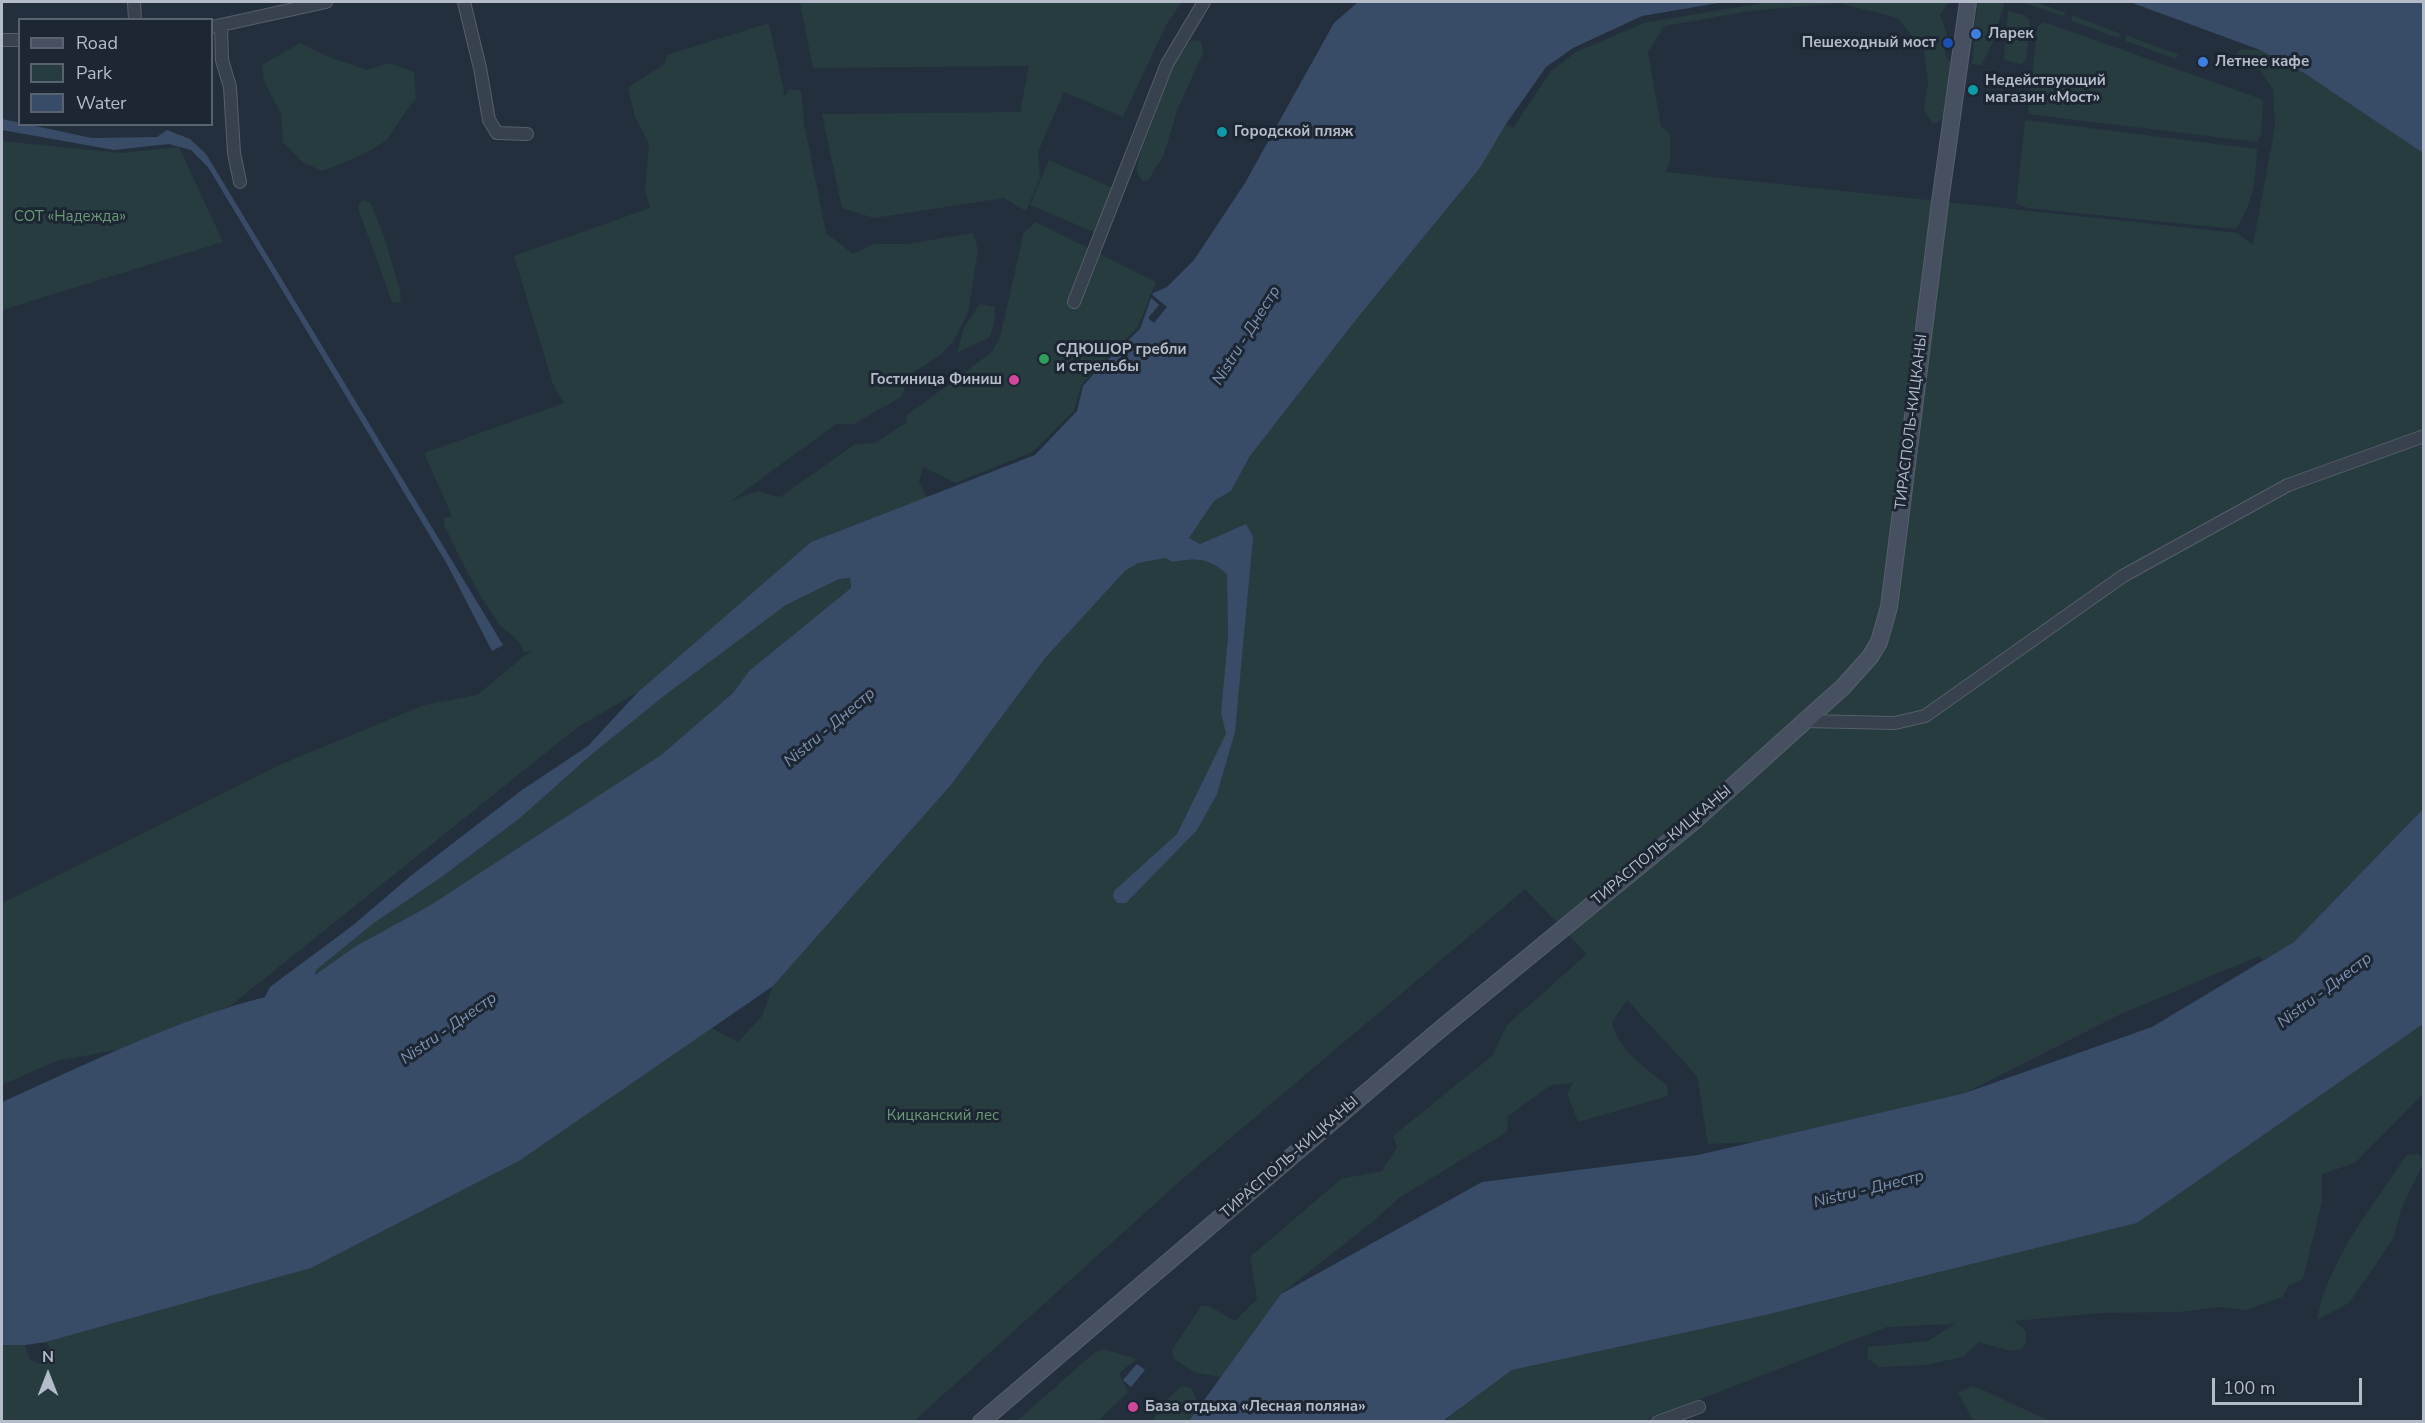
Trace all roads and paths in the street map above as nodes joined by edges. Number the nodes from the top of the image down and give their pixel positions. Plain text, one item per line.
1 (134, 2) edge
2 (323, 2) edge
3 (464, 2) edge
4 (1204, 2) edge
5 (1968, 2) edge
6 (135, 18) edge
7 (216, 26) edge
8 (2, 40) edge
9 (18, 40) edge
10 (527, 134) dead end
11 (240, 182) dead end
12 (1074, 302) dead end
13 (2424, 436) edge
14 (1805, 721) junction
15 (1699, 1407) dead end
16 (981, 1422) edge
17 (1658, 1422) edge

1 - 6 street
2 - 7 street
3 - 10 street
4 - 12 street
5 - 14 street, ТИРАСПОЛЬ-КИЦКАНЫ
7 - 11 street
8 - 9 street
13 - 14 street
14 - 16 street, ТИРАСПОЛЬ-КИЦКАНЫ
15 - 17 street

